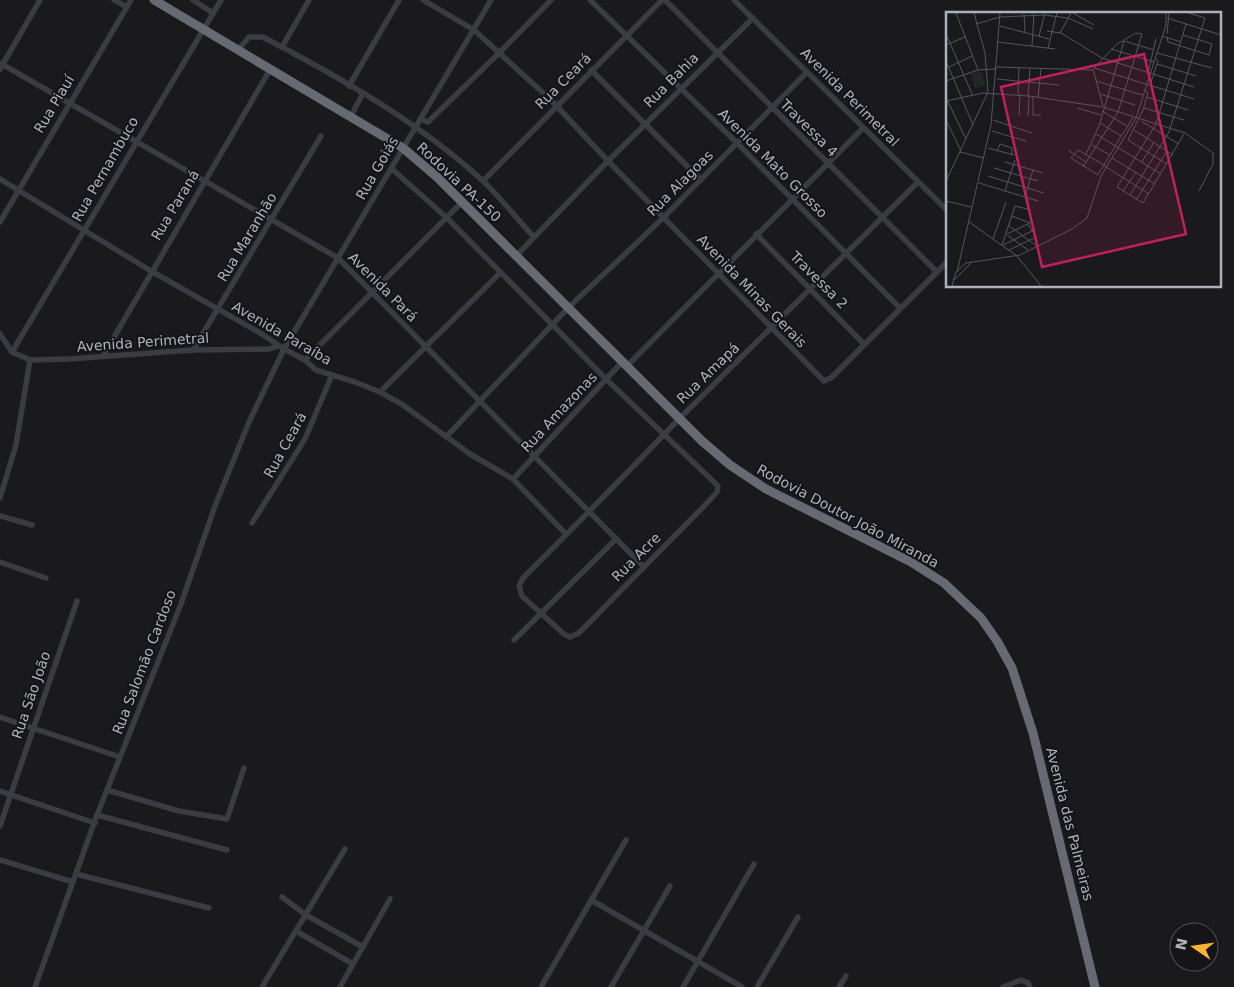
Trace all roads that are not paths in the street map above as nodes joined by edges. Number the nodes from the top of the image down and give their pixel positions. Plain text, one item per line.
1 (40, 0) edge
2 (114, 0) edge
3 (131, 0) edge
4 (154, 0) edge
5 (194, 0) edge
6 (221, 0) edge
7 (309, 0) edge
8 (400, 0) edge
9 (423, 0) edge
10 (492, 0) edge
11 (551, 0) edge
12 (590, 0) edge
13 (664, 0) edge
14 (734, 0) edge
15 (127, 7) junction
16 (214, 13) junction
17 (753, 18) junction
18 (203, 29) junction
19 (474, 30) junction
20 (627, 36) junction
21 (282, 47) junction
22 (238, 50) junction
23 (500, 52) junction
24 (717, 52) junction
25 (1, 65) edge
26 (271, 68) junction
27 (592, 70) junction
28 (807, 72) junction
29 (349, 86) junction
30 (681, 88) junction
31 (363, 93) junction
32 (69, 104) junction
33 (556, 106) junction
34 (772, 108) junction
35 (350, 116) junction
36 (420, 120) junction
37 (646, 123) junction
38 (415, 127) junction
39 (863, 128) junction
40 (321, 136) dead end
41 (135, 142) junction
42 (737, 144) junction
43 (402, 148) junction
44 (608, 161) junction
45 (827, 162) junction
46 (392, 169) junction
47 (0, 179) edge
48 (701, 180) junction
49 (483, 181) junction
50 (204, 182) junction
51 (918, 182) junction
52 (18, 190) junction
53 (791, 198) junction
54 (462, 202) junction
55 (946, 209) edge
56 (446, 217) junction
57 (663, 218) junction
58 (882, 218) junction
59 (271, 220) junction
60 (0, 222) edge
61 (84, 231) junction
62 (756, 234) junction
63 (534, 237) junction
64 (846, 254) junction
65 (516, 256) junction
66 (338, 258) junction
67 (946, 263) edge
68 (151, 271) junction
69 (937, 272) junction
70 (717, 273) junction
71 (500, 274) junction
72 (810, 290) junction
73 (372, 291) junction
74 (568, 308) junction
75 (900, 308) junction
76 (218, 310) junction
77 (553, 325) junction
78 (772, 329) junction
79 (0, 334) edge
80 (864, 344) junction
81 (281, 348) junction
82 (425, 348) junction
83 (193, 350) junction
84 (12, 352) junction
85 (103, 356) junction
86 (30, 360) junction
87 (305, 360) junction
88 (626, 363) junction
89 (332, 375) junction
90 (606, 379) junction
91 (380, 392) junction
92 (480, 402) junction
93 (680, 418) junction
94 (665, 433) junction
95 (446, 437) junction
96 (535, 456) junction
97 (513, 479) junction
98 (0, 498) edge
99 (589, 511) junction
100 (0, 516) edge
101 (252, 523) dead end
102 (32, 525) dead end
103 (566, 534) junction
104 (616, 538) junction
105 (0, 562) edge
106 (644, 567) junction
107 (46, 578) dead end
108 (77, 601) dead end
109 (541, 614) junction
110 (514, 640) dead end
111 (1012, 668) joint
112 (0, 717) edge
113 (33, 727) junction
114 (120, 757) junction
115 (244, 768) dead end
116 (107, 790) junction
117 (0, 791) edge
118 (11, 794) junction
119 (98, 815) junction
120 (95, 823) junction
121 (0, 826) edge
122 (626, 840) dead end
123 (345, 849) dead end
124 (227, 850) dead end
125 (0, 860) edge
126 (754, 864) dead end
127 (76, 874) junction
128 (73, 882) junction
129 (670, 886) dead end
130 (282, 897) dead end
131 (390, 899) dead end
132 (591, 900) junction
133 (209, 908) dead end
134 (306, 915) junction
135 (798, 917) dead end
136 (644, 930) junction
137 (296, 931) junction
138 (363, 948) junction
139 (698, 961) junction
140 (353, 964) junction
141 (846, 976) dead end
142 (1093, 986) edge
143 (35, 987) edge
144 (262, 987) edge
145 (340, 987) edge
146 (541, 987) edge
147 (611, 987) edge
148 (683, 987) edge
149 (742, 987) edge
150 (757, 987) edge
151 (839, 987) edge
152 (1003, 987) edge
153 (1030, 987) edge

1 - 25 street
2 - 15 street
3 - 15 street, Rua Piauí
4 - 18 highway, Rodovia PA-150
5 - 16 street
6 - 16 street, Rua Pernambuco
7 - 21 street
8 - 29 street
9 - 19 street
10 - 19 street, Rua Goiás
11 - 23 street
12 - 20 street, Avenida Mato Grosso
13 - 20 street, Rua Ceará
13 - 24 street, Travessa 4
14 - 17 street, Avenida Perimetral
15 - 32 street, Rua Piauí
16 - 18 street, Rua Pernambuco
17 - 24 street, Rua Bahia
17 - 28 street, Avenida Perimetral
18 - 22 highway, Rodovia PA-150
18 - 41 street, Rua Pernambuco
19 - 23 street
19 - 36 street, Rua Goiás
20 - 27 street, Rua Ceará
20 - 30 street, Avenida Mato Grosso
21 - 22 street
21 - 29 street
22 - 26 highway, Rodovia PA-150
23 - 33 street
23 - 36 street
24 - 30 street, Rua Bahia
24 - 34 street, Travessa 4
25 - 32 street, Avenida Pará
26 - 35 highway, Rodovia PA-150
26 - 50 street, Rua Paraná
27 - 33 street, Rua Ceará
27 - 37 street
28 - 34 street, Rua Alagoas
28 - 39 street, Avenida Perimetral
29 - 31 street
30 - 37 street, Rua Bahia
30 - 42 street, Avenida Mato Grosso
31 - 35 street
31 - 38 street
32 - 41 street, Avenida Pará
32 - 52 street, Rua Piauí
33 - 44 street
33 - 49 street, Rua Ceará
34 - 42 street, Rua Alagoas
34 - 45 street, Travessa 4
35 - 43 highway, Rodovia PA-150
36 - 38 street, Rua Goiás
37 - 44 street, Rua Bahia
37 - 48 street
38 - 43 street, Rua Goiás
38 - 49 street
39 - 45 street
39 - 51 street, Avenida Perimetral
40 - 59 street, Rua Maranhão
41 - 50 street, Avenida Pará
41 - 61 street, Rua Pernambuco
42 - 48 street, Rua Alagoas
42 - 53 street, Avenida Mato Grosso
43 - 46 street, Rua Goiás
43 - 54 highway, Rodovia PA-150
44 - 57 street
44 - 63 street, Rua Bahia
45 - 53 street
45 - 58 street, Travessa 4
46 - 56 street
46 - 66 street, Rua Goiás
47 - 52 street, Avenida Paraíba
48 - 57 street, Rua Alagoas
49 - 63 street
50 - 59 street, Avenida Pará
50 - 68 street, Rua Paraná
51 - 55 street, Avenida Perimetral
51 - 58 street, Rua Amapá
52 - 60 street, Rua Piauí
52 - 61 street, Avenida Paraíba
53 - 62 street
53 - 64 street, Avenida Mato Grosso
54 - 56 street
54 - 65 highway, Rodovia PA-150
56 - 71 street
56 - 73 street
57 - 70 street, Avenida Minas Gerais
57 - 74 street, Rua Alagoas
58 - 64 street, Rua Amapá
58 - 69 street, Travessa 4
59 - 66 street, Avenida Pará
59 - 76 street, Rua Maranhão
61 - 68 street, Avenida Paraíba
61 - 84 street, Rua Pernambuco
62 - 70 street
62 - 72 street, Travessa 2
63 - 65 street, Rua Bahia
64 - 72 street, Rua Amapá
64 - 75 street, Avenida Mato Grosso
65 - 74 highway, Rodovia PA-150
66 - 73 street, Avenida Pará
66 - 81 street, Rua Goiás
67 - 69 street
68 - 76 street, Avenida Paraíba
68 - 85 street, Rua Paraná
69 - 75 street
70 - 78 street, Avenida Minas Gerais
70 - 88 street, Rua Amazonas
71 - 77 street
71 - 82 street
72 - 78 street, Rua Amapá
72 - 80 street, Travessa 2
73 - 82 street, Avenida Pará
73 - 87 street
74 - 77 street, Rua Alagoas
74 - 88 highway, Rodovia PA-150
75 - 80 street
76 - 81 street, Avenida Paraíba
76 - 83 street, Rua Maranhão
77 - 90 street
77 - 92 street
78 - 80 street, Avenida Minas Gerais
78 - 93 street, Rua Amapá
79 - 84 street
81 - 83 street, Avenida Perimetral
81 - 87 street, Avenida Paraíba
81 - 114 street, Rua Salomão Cardoso
82 - 91 street
82 - 92 street, Avenida Pará
83 - 85 street, Avenida Perimetral
84 - 86 street, Avenida Perimetral
85 - 86 street, Avenida Perimetral
86 - 98 street
87 - 89 street, Avenida Paraíba
88 - 90 street, Rua Amazonas
88 - 93 highway, Rodovia PA-150
89 - 91 street, Avenida Paraíba
89 - 101 street, Rua Ceará
90 - 94 street
90 - 96 street, Rua Amazonas
91 - 95 street, Avenida Paraíba
92 - 95 street
92 - 96 street, Avenida Pará
93 - 94 street, Rua Amapá
93 - 111 highway, Rodovia Doutor João Miranda
94 - 99 street, Rua Amapá
94 - 106 street, Rua Acre
95 - 97 street, Avenida Paraíba
96 - 97 street, Rua Amazonas
96 - 99 street, Avenida Pará
97 - 103 street, Avenida Paraíba
99 - 103 street, Rua Amapá
99 - 104 street, Avenida Pará
100 - 102 street
103 - 109 street, Rua Amapá
104 - 106 street, Avenida Pará
104 - 109 street
105 - 107 street
106 - 109 street, Rua Acre
108 - 113 street, Rua São João
109 - 110 street
111 - 142 highway, Avenida das Palmeiras
112 - 113 street
113 - 114 street
113 - 118 street, Rua São João
114 - 116 street, Rua Salomão Cardoso
115 - 116 street
116 - 119 street, Rua Salomão Cardoso
117 - 118 street
118 - 120 street
118 - 121 street, Rua São João
119 - 120 street, Rua Salomão Cardoso
119 - 124 street
120 - 127 street, Rua Salomão Cardoso
122 - 132 street
123 - 134 street
125 - 128 street
126 - 139 street
127 - 128 street, Rua Salomão Cardoso
127 - 133 street
128 - 143 street, Rua Salomão Cardoso
129 - 136 street
130 - 134 street
131 - 138 street
132 - 136 street
132 - 146 street
134 - 137 street
134 - 138 street
135 - 150 street
136 - 139 street
136 - 147 street
137 - 140 street
137 - 144 street
138 - 140 street
139 - 148 street
139 - 149 street
140 - 145 street
141 - 151 street
152 - 153 street

